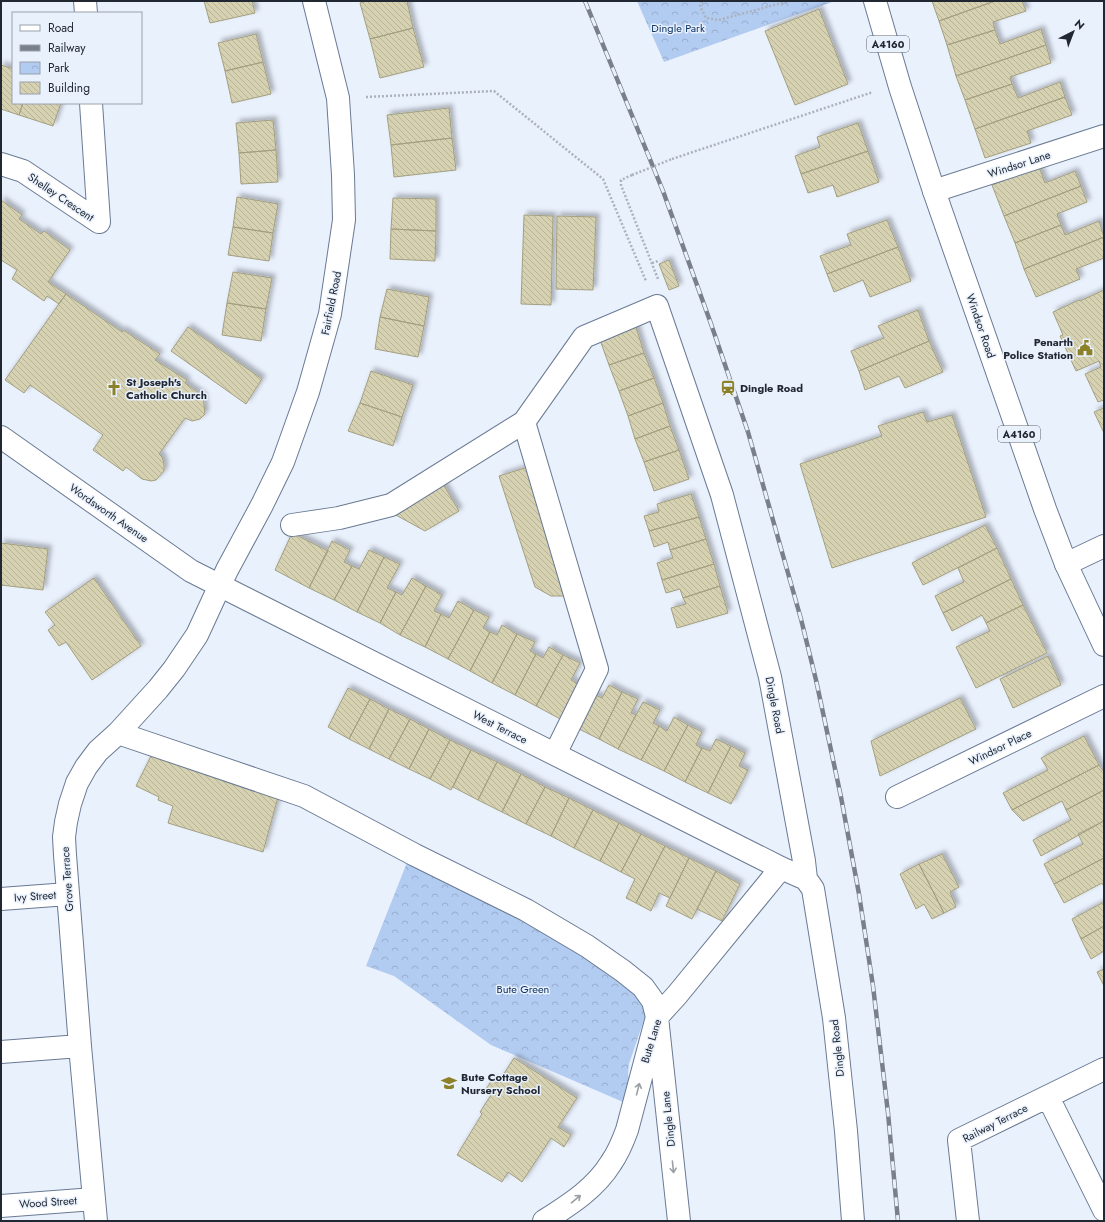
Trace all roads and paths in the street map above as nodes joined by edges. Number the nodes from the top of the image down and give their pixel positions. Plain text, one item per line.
1 (85, 1) edge
2 (314, 1) edge
3 (702, 1) edge
4 (789, 1) edge
5 (876, 1) edge
6 (86, 12) edge
7 (874, 92) dead end
8 (338, 98) junction
9 (91, 104) edge
10 (1104, 136) edge
11 (1, 164) edge
12 (934, 191) junction
13 (658, 261) dead end
14 (652, 264) junction
15 (657, 306) junction
16 (524, 422) junction
17 (1, 437) edge
18 (292, 525) dead end
19 (1104, 546) edge
20 (1066, 564) junction
21 (220, 586) junction
22 (1104, 645) edge
23 (1104, 696) edge
24 (118, 733) junction
25 (555, 754) junction
26 (897, 797) dead end
27 (781, 868) junction
28 (806, 879) junction
29 (68, 894) junction
30 (1, 898) edge
31 (657, 1017) junction
32 (80, 1046) junction
33 (1, 1052) edge
34 (1104, 1069) edge
35 (1048, 1097) junction
36 (94, 1199) junction
37 (1, 1206) edge
38 (1104, 1210) edge
39 (96, 1221) edge
40 (544, 1221) edge
41 (679, 1221) edge
42 (852, 1221) edge
43 (968, 1221) edge

1 - 6 street
2 - 8 street, Fairfield Road
3 - 4 path
5 - 12 street, Windsor Road / A4160
7 - 14 path, bridge
8 - 15 path
8 - 21 street, Fairfield Road
9 - 11 street, Shelley Crescent
10 - 12 street, Windsor Lane
12 - 20 street, Windsor Road / A4160
13 - 14 path
14 - 15 path
15 - 16 street
15 - 28 street, Dingle Road
16 - 18 street
16 - 25 street
17 - 21 street, Wordsworth Avenue
19 - 20 street
20 - 22 street, Windsor Road / A4160
21 - 24 street, Grove Terrace
21 - 25 street, West Terrace
23 - 26 street, Windsor Place
24 - 29 street, Grove Terrace
24 - 31 street, Dingle Lane
25 - 27 street, West Terrace
27 - 28 street
27 - 31 street, Bute Lane
28 - 42 street, Dingle Road
29 - 30 street, Ivy Street
29 - 32 street, Grove Terrace
40 -> 31 street, Bute Lane
31 -> 41 street, Dingle Lane
32 - 33 street
32 - 36 street, Grove Terrace
34 - 35 street, Railway Terrace
35 - 38 street
35 - 43 street, Railway Terrace
36 - 37 street, Wood Street
36 - 39 street, Grove Terrace

